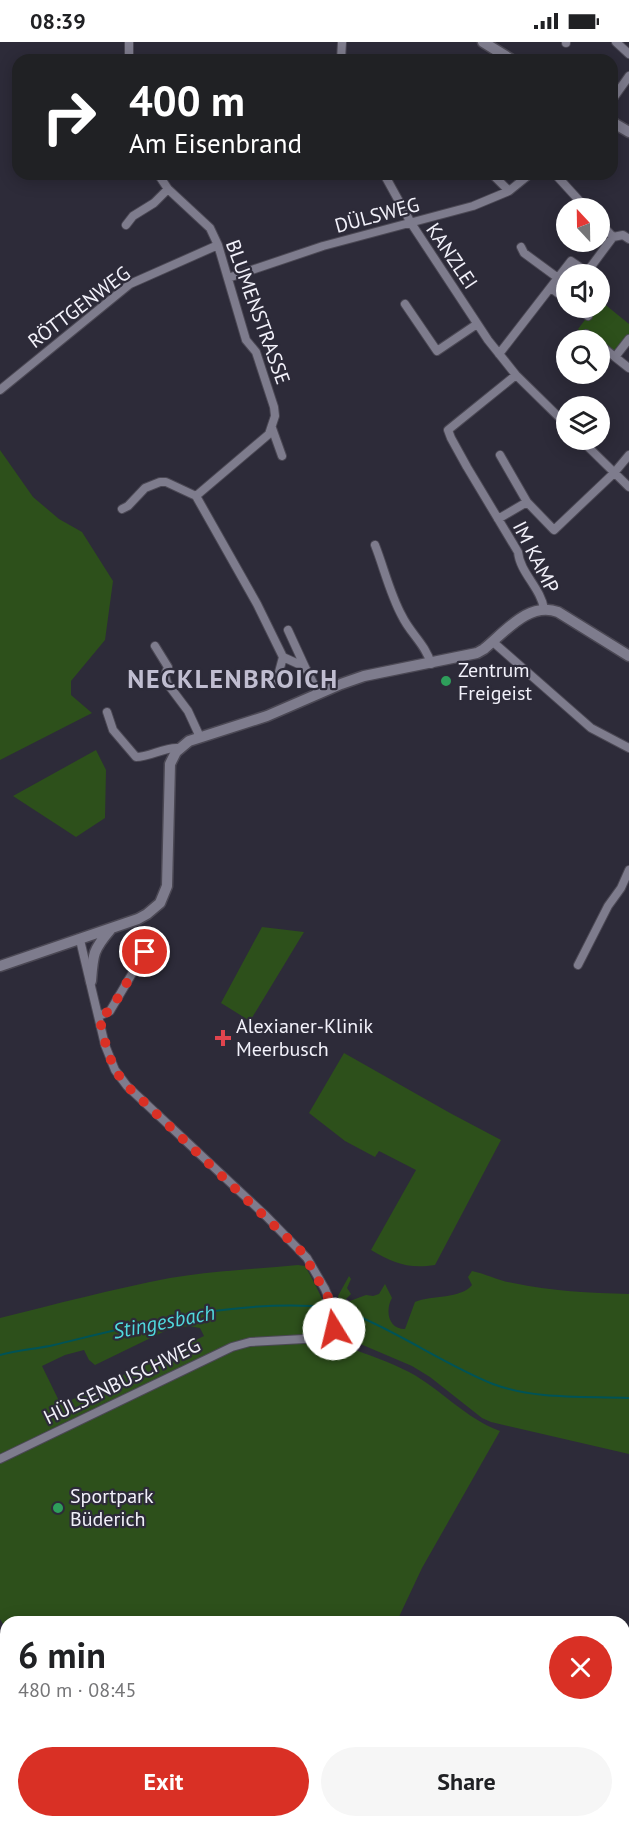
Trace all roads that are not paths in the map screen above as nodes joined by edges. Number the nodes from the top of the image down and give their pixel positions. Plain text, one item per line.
1 (483, 42) edge
2 (616, 42) edge
3 (502, 54) edge
4 (629, 54) edge
5 (629, 76) edge
6 (618, 92) edge
7 (162, 180) edge
8 (387, 180) edge
9 (498, 180) edge
10 (523, 180) edge
11 (560, 180) edge
12 (168, 189) junction
13 (509, 191) junction
14 (577, 198) edge
15 (411, 223) junction
16 (126, 225) dead end
17 (610, 234) edge
18 (613, 237) junction
19 (629, 239) edge
20 (218, 245) junction
21 (521, 247) dead end
22 (593, 264) edge
23 (556, 277) edge
24 (228, 278) junction
25 (556, 281) edge
26 (551, 288) junction
27 (556, 292) edge
28 (405, 304) dead end
29 (477, 324) junction
30 (629, 339) edge
31 (610, 353) edge
32 (499, 354) junction
33 (615, 357) junction
34 (629, 368) edge
35 (516, 375) junction
36 (0, 390) edge
37 (556, 414) edge
38 (272, 428) junction
39 (591, 450) edge
40 (500, 455) dead end
41 (629, 455) edge
42 (282, 456) dead end
43 (614, 472) junction
44 (629, 487) edge
45 (196, 496) junction
46 (527, 502) junction
47 (122, 509) dead end
48 (498, 519) junction
49 (375, 545) dead end
50 (544, 609) junction
51 (288, 630) dead end
52 (493, 642) junction
53 (155, 646) dead end
54 (629, 656) edge
55 (283, 657) junction
56 (431, 664) junction
57 (305, 667) junction
58 (272, 684) dead end
59 (319, 694) junction
60 (107, 712) dead end
61 (200, 737) junction
62 (178, 748) junction
63 (629, 748) edge
64 (629, 870) edge
65 (110, 929) junction
66 (145, 939) dead end
67 (80, 940) junction
68 (578, 965) dead end
69 (0, 966) edge
70 (91, 981) junction
71 (99, 1016) junction
72 (0, 1459) edge

1 - 3 main road
2 - 4 street
5 - 6 street
7 - 12 street, BLUMENSTRASSE
8 - 15 street, KANZLEI
9 - 13 street
10 - 13 street, DÜLSWEG
11 - 14 street
12 - 16 street
12 - 20 street, BLUMENSTRASSE
13 - 15 street, DÜLSWEG
15 - 24 street, DÜLSWEG
15 - 29 street, KANZLEI
17 - 18 street
18 - 19 street
18 - 22 street
20 - 24 street, BLUMENSTRASSE
20 - 36 street, RÖTTGENWEG
21 - 23 street
24 - 38 street, BLUMENSTRASSE
25 - 26 street
26 - 27 street
26 - 32 street
28 - 29 street
29 - 32 street, KANZLEI
30 - 33 street
31 - 33 street
32 - 35 street, KANZLEI
33 - 34 street
35 - 37 street, KANZLEI
35 - 48 street, IM KAMP
38 - 42 street, BLUMENSTRASSE
38 - 45 street
39 - 43 street
40 - 46 street, IM KAMP
41 - 43 street
43 - 44 street
43 - 46 street
45 - 47 street
45 - 55 street
46 - 48 street, IM KAMP
48 - 50 street, IM KAMP
49 - 56 street
50 - 52 main road
50 - 54 main road
51 - 57 street
52 - 56 main road
52 - 63 street
53 - 61 street
55 - 57 street
55 - 58 street
56 - 59 main road
57 - 59 street
59 - 61 main road
60 - 62 street
61 - 62 main road
62 - 65 main road
64 - 68 street
65 - 67 main road
65 - 70 main road
66 - 71 street
67 - 69 main road
67 - 70 street
70 - 71 street
71 - 72 street, HÜLSENBUSCHWEG

